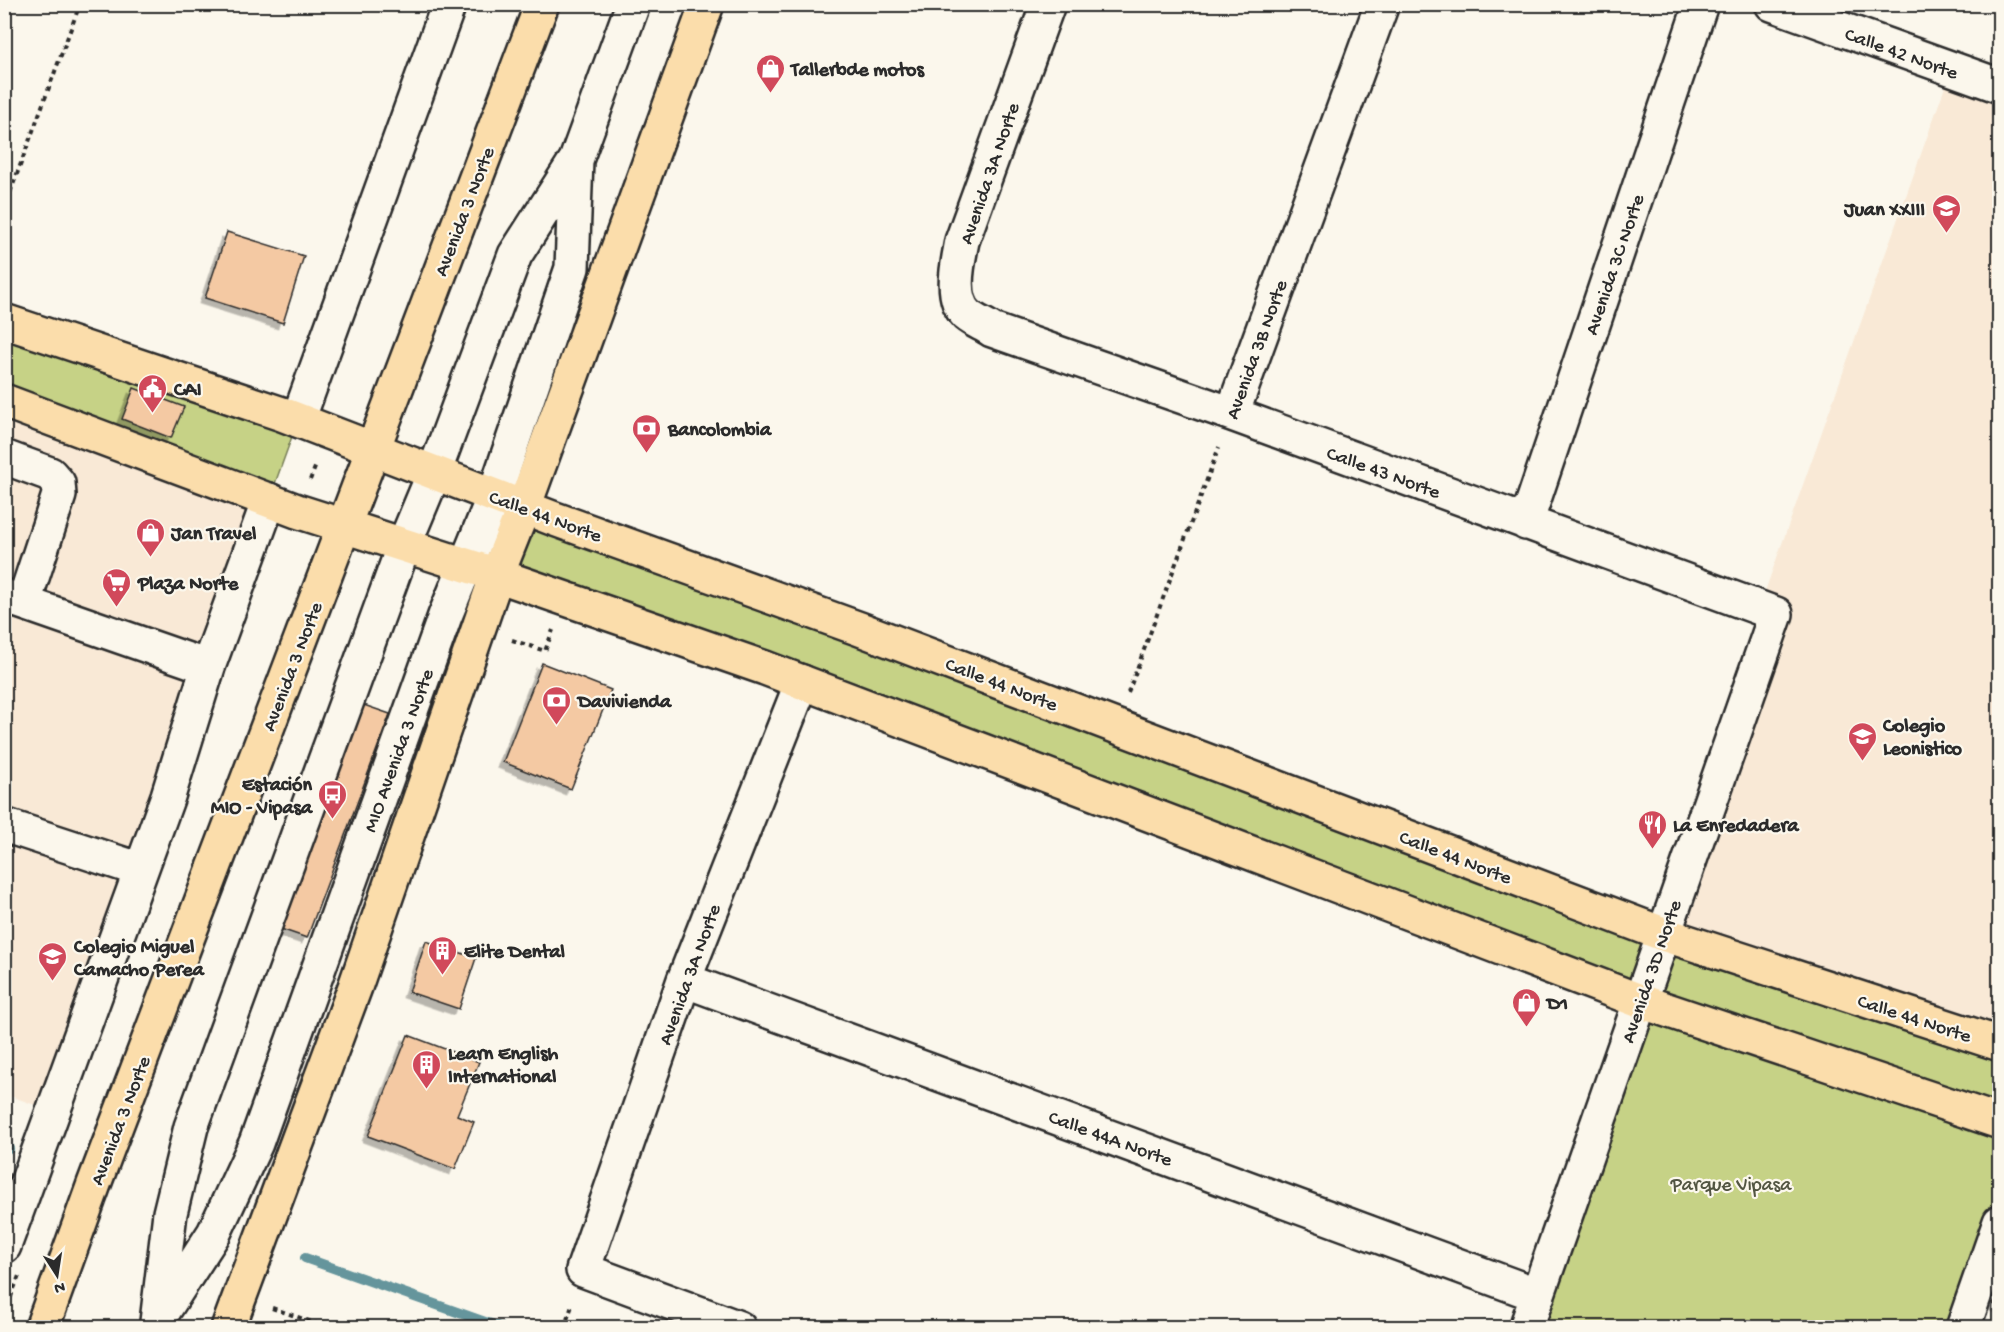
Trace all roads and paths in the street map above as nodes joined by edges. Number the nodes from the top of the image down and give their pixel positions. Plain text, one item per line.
1 (80, 4) edge
2 (449, 4) edge
3 (542, 4) edge
4 (633, 4) edge
5 (708, 4) edge
6 (1048, 4) edge
7 (1382, 4) edge
8 (1701, 4) edge
9 (1772, 4) edge
10 (2000, 86) edge
11 (576, 159) junction
12 (4, 209) edge
13 (4, 321) edge
14 (992, 330) joint
15 (4, 400) edge
16 (1232, 414) junction
17 (298, 420) junction
18 (372, 449) junction
19 (4, 457) edge
20 (434, 473) junction
21 (494, 496) junction
22 (269, 500) junction
23 (524, 507) junction
24 (1526, 523) junction
25 (344, 526) junction
26 (404, 545) junction
27 (465, 564) junction
28 (497, 575) junction
29 (14, 599) edge
30 (1776, 614) joint
31 (208, 667) junction
32 (802, 682) junction
33 (1128, 694) dead end
34 (4, 825) edge
35 (141, 870) junction
36 (1663, 934) junction
37 (684, 980) junction
38 (1640, 1000) junction
39 (2000, 1044) edge
40 (2000, 1122) edge
41 (2000, 1222) edge
42 (4, 1246) edge
43 (1538, 1295) junction
44 (271, 1308) dead end
45 (569, 1315) dead end
46 (156, 1325) edge
47 (42, 1328) edge
48 (228, 1328) edge
49 (329, 1328) edge
50 (564, 1328) edge
51 (739, 1328) edge
52 (1526, 1328) edge
53 (1963, 1328) edge

1 - 12 path
2 - 17 street
3 - 18 main road, Avenida 3 Norte
4 - 11 street, MIO Avenida 3 Norte
5 - 23 main road
6 - 14 street, Avenida 3A Norte
7 - 16 street, Avenida 3B Norte
8 - 24 street, Avenida 3C Norte
9 - 10 street, Calle 42 Norte
11 - 20 street, MIO Avenida 3 Norte
11 - 21 street, MIO Avenida 3 Norte
13 - 17 main road, Calle 44 Norte
14 - 16 street, Calle 43 Norte
15 - 22 main road
16 - 24 street, Calle 43 Norte
16 - 33 path, Avenida 3B Norte
17 - 18 main road, Calle 44 Norte
18 - 20 main road, Calle 44 Norte
18 - 25 main road, Avenida 3 Norte
19 - 29 street
20 - 21 main road, Calle 44 Norte
20 - 26 street, MIO Avenida 3 Norte
21 - 23 main road, Calle 44 Norte
21 - 27 street, MIO Avenida 3 Norte
22 - 25 main road
22 - 31 street
23 - 28 main road
23 - 36 main road, Calle 44 Norte
24 - 30 street, Calle 43 Norte
25 - 26 main road
25 - 47 main road, Avenida 3 Norte
26 - 27 main road
26 - 46 street, MIO Avenida 3 Norte
27 - 28 main road
27 - 46 street, MIO Avenida 3 Norte
28 - 32 main road
28 - 48 main road
29 - 31 street
30 - 36 street, Avenida 3D Norte
31 - 35 street
32 - 37 street, Avenida 3A Norte
32 - 38 main road
34 - 35 street
35 - 42 street
36 - 38 street, Avenida 3D Norte
36 - 39 main road, Calle 44 Norte
37 - 43 street, Calle 44A Norte
37 - 51 street, Avenida 3A Norte
38 - 40 main road
38 - 43 street, Avenida 3D Norte
41 - 53 street
43 - 52 street, Avenida 3D Norte
44 - 49 path
45 - 50 path

